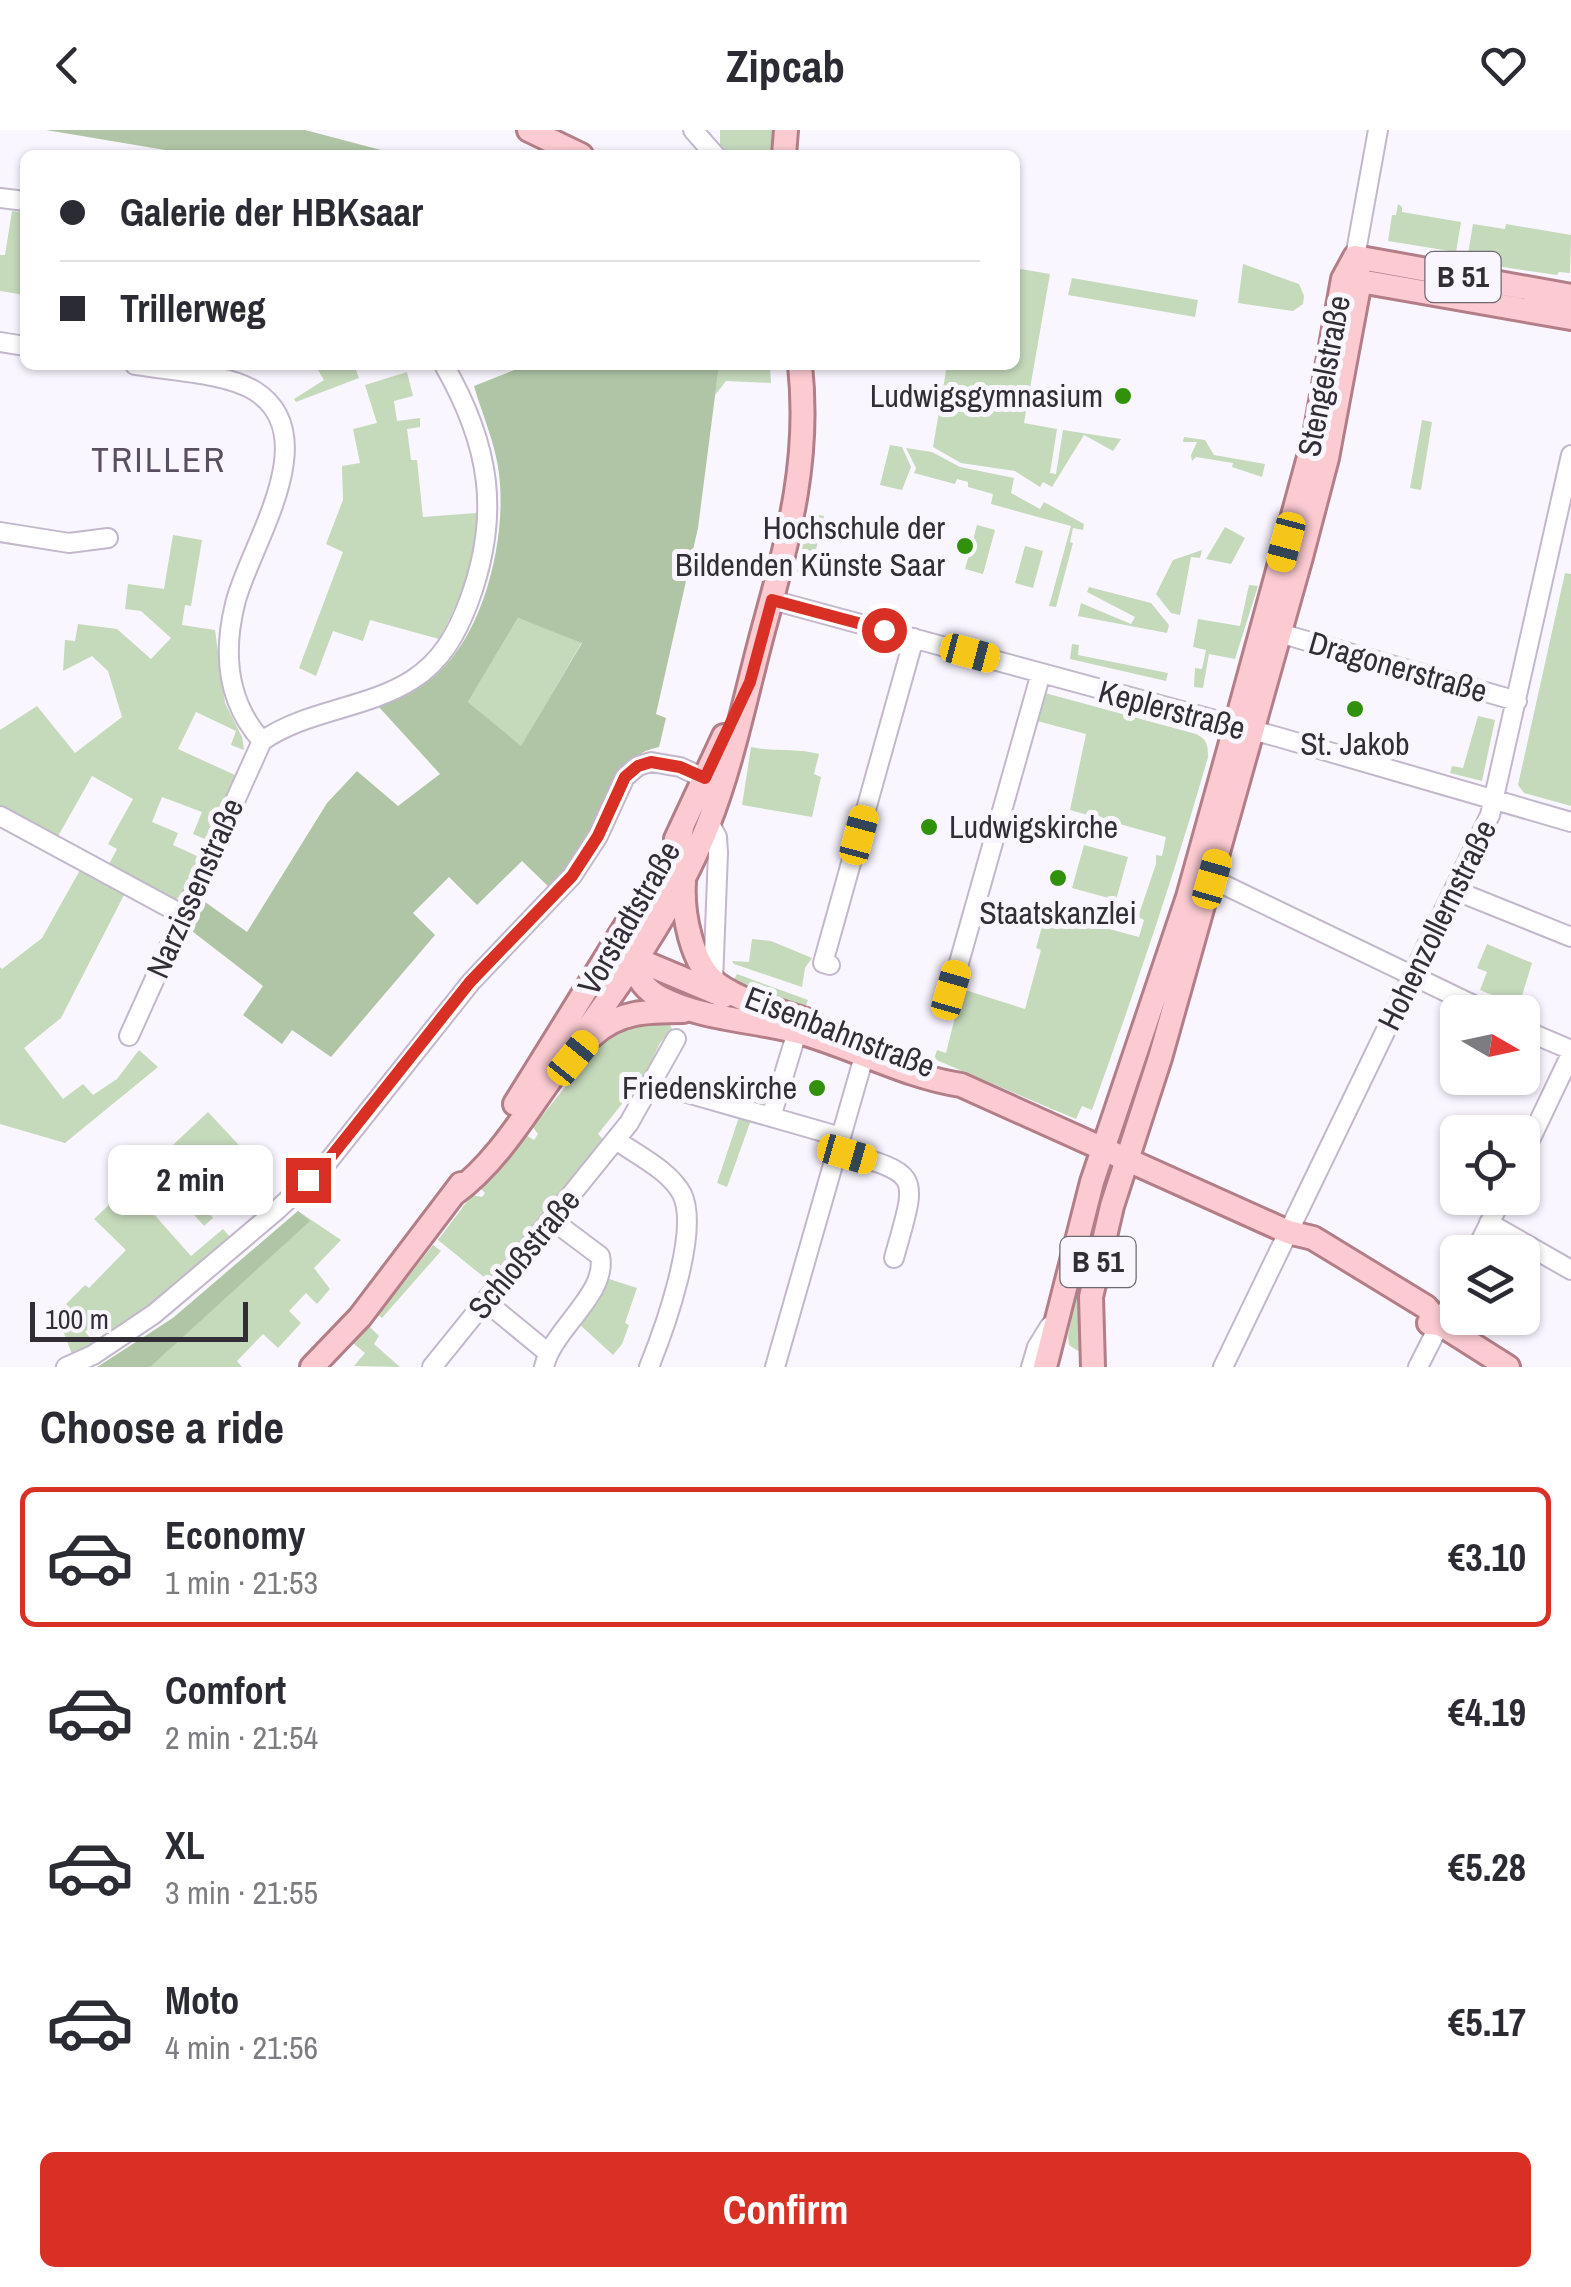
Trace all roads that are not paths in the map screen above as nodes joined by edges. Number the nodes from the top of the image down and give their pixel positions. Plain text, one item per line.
1 (529, 130) edge
2 (692, 130) edge
3 (1378, 130) edge
4 (571, 150) edge
5 (710, 150) edge
6 (1355, 258) junction
7 (1360, 281) junction
8 (1571, 296) edge
9 (1571, 318) edge
10 (163, 370) edge
11 (447, 370) edge
12 (800, 370) edge
13 (1571, 455) edge
14 (0, 532) edge
15 (108, 538) dead end
16 (772, 600) junction
17 (1279, 633) junction
18 (914, 638) junction
19 (1041, 672) junction
20 (1518, 700) junction
21 (1244, 730) junction
22 (262, 741) junction
23 (713, 783) junction
24 (1496, 800) junction
25 (0, 816) edge
26 (709, 822) junction
27 (1571, 822) edge
28 (682, 828) junction
29 (685, 872) junction
30 (1212, 879) junction
31 (1454, 890) junction
32 (184, 915) junction
33 (1571, 937) edge
34 (634, 961) junction
35 (830, 964) dead end
36 (600, 972) junction
37 (1412, 977) junction
38 (714, 981) junction
39 (1451, 995) edge
40 (949, 998) dead end
41 (697, 1011) junction
42 (780, 1012) junction
43 (796, 1032) junction
44 (129, 1036) dead end
45 (1540, 1037) edge
46 (676, 1039) dead end
47 (1571, 1052) edge
48 (865, 1054) junction
49 (548, 1082) junction
50 (961, 1085) junction
51 (673, 1089) dead end
52 (772, 1118) junction
53 (1540, 1118) edge
54 (620, 1143) junction
55 (838, 1144) junction
56 (1104, 1149) junction
57 (1128, 1160) junction
58 (455, 1194) junction
59 (1494, 1215) edge
60 (552, 1220) junction
61 (1490, 1223) junction
62 (1288, 1232) junction
63 (1484, 1235) edge
64 (894, 1258) dead end
65 (1070, 1266) junction
66 (1571, 1270) edge
67 (489, 1297) junction
68 (1058, 1313) junction
69 (1440, 1324) joint
70 (1457, 1335) edge
71 (1092, 1356) edge
72 (546, 1359) edge
73 (66, 1367) edge
74 (312, 1367) edge
75 (432, 1367) edge
76 (649, 1367) edge
77 (775, 1367) edge
78 (1031, 1367) edge
79 (1045, 1367) edge
80 (1222, 1367) edge
81 (1418, 1367) edge
82 (1508, 1367) edge

1 - 4 main road
2 - 5 street
3 - 6 street
6 - 7 main road, Stengelstraße / B 51
6 - 8 main road, B 51
6 - 21 main road, Stengelstraße / B 51
7 - 9 main road, B 51
7 - 17 main road, Stengelstraße / B 51
10 - 22 street
11 - 22 street
12 - 16 main road, Vorstadtstraße
13 - 20 street, Hohenzollernstraße
14 - 15 street
16 - 18 street, Keplerstraße
16 - 23 main road, Vorstadtstraße
17 - 20 street, Dragonerstraße
17 - 21 main road, Stengelstraße / B 51
18 - 19 street, Keplerstraße
18 - 35 street
19 - 21 street, Keplerstraße
19 - 40 street
20 - 24 street, Hohenzollernstraße
21 - 24 street, Keplerstraße
21 - 30 main road, Stengelstraße / B 51
21 - 56 main road, Stengelstraße / B 51
22 - 32 street, Narzissenstraße
23 - 26 main road, Vorstadtstraße
23 - 28 main road, Vorstadtstraße
23 - 73 street
24 - 27 street, Keplerstraße
24 - 31 street, Hohenzollernstraße
25 - 32 street
26 - 29 main road, Vorstadtstraße
26 - 38 street, Vorstadtstraße
28 - 34 main road
28 - 36 main road, Vorstadtstraße
29 - 34 main road, Vorstadtstraße
29 - 38 main road, Eisenbahnstraße
30 - 37 street
30 - 57 main road, Stengelstraße / B 51
31 - 33 street
31 - 37 street, Hohenzollernstraße
32 - 44 street, Narzissenstraße
34 - 36 main road
34 - 41 main road
34 - 42 main road
34 - 49 main road, Vorstadtstraße
36 - 58 main road, Vorstadtstraße
37 - 39 street
37 - 62 street, Hohenzollernstraße
38 - 42 main road, Eisenbahnstraße
41 - 43 main road, Eisenbahnstraße
41 - 49 main road
42 - 50 main road, Eisenbahnstraße
43 - 48 main road, Eisenbahnstraße
43 - 52 street
45 - 47 street
46 - 54 street, Schloßstraße
47 - 53 street
48 - 50 main road, Eisenbahnstraße
48 - 55 street
49 - 58 main road, Vorstadtstraße
50 - 56 main road, Eisenbahnstraße
51 - 52 street
52 - 55 street
54 - 60 street, Schloßstraße
54 - 76 street
55 - 64 street
55 - 77 street
56 - 57 main road, Eisenbahnstraße
56 - 65 main road, Stengelstraße / B 51
57 - 62 main road, Eisenbahnstraße
57 - 71 main road, Stengelstraße / B 51
58 - 74 main road, Vorstadtstraße
59 - 61 street
60 - 67 street, Schloßstraße
60 - 72 street
61 - 63 street
61 - 66 street
62 - 69 main road, Eisenbahnstraße
62 - 80 street, Hohenzollernstraße
65 - 68 main road, Stengelstraße / B 51
65 - 71 main road
67 - 72 street
67 - 75 street, Schloßstraße
68 - 78 street
68 - 79 main road, Stengelstraße / B 51
69 - 81 street
70 - 82 main road, Eisenbahnstraße

